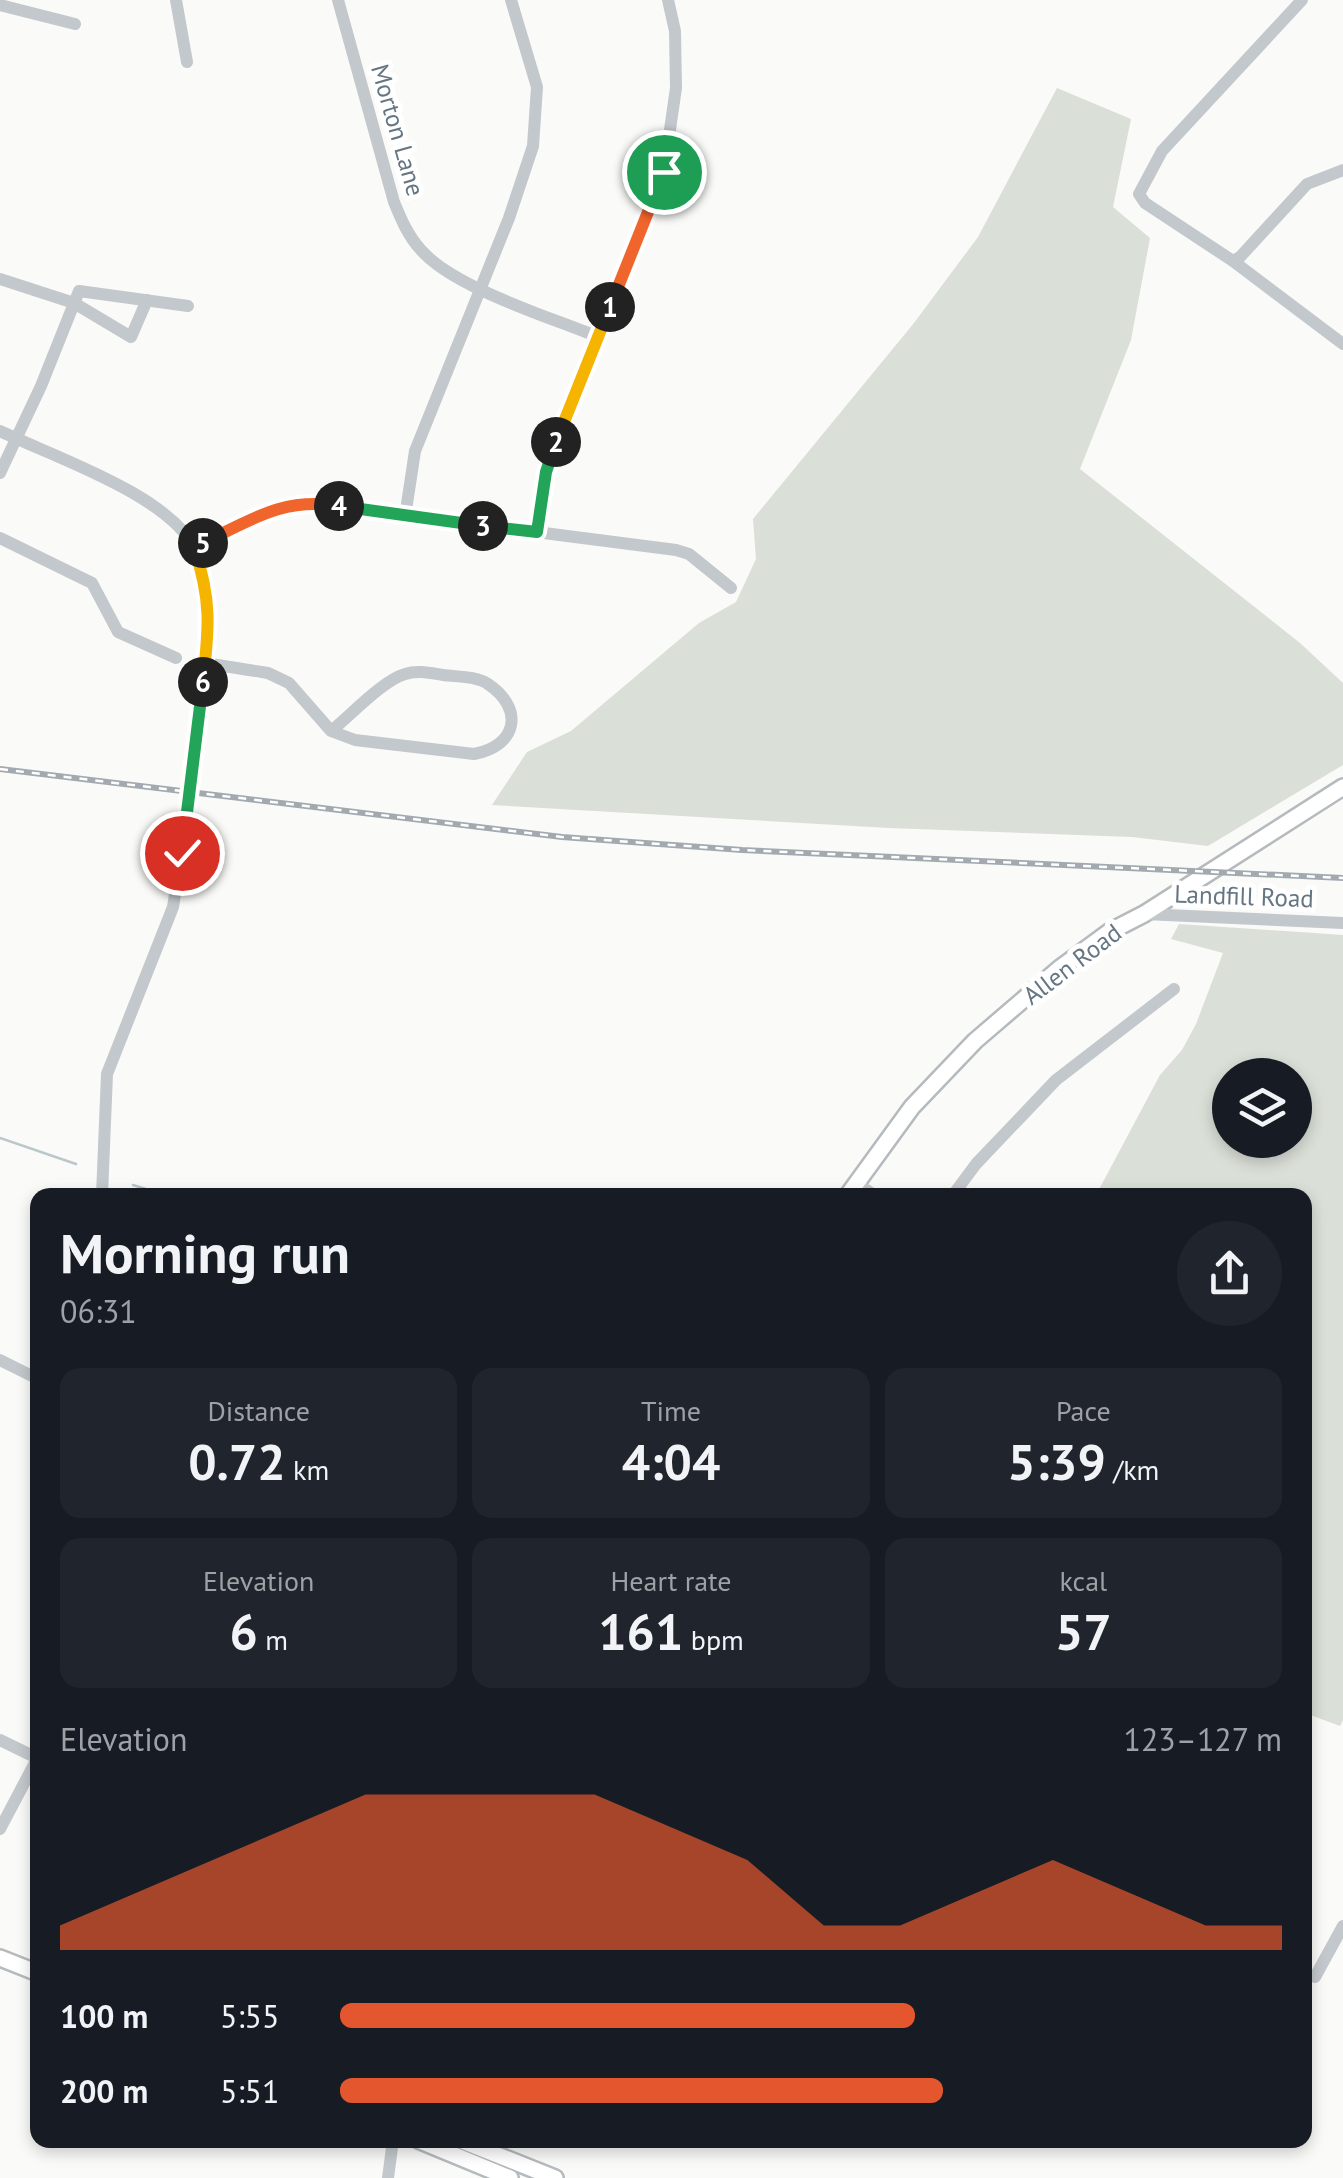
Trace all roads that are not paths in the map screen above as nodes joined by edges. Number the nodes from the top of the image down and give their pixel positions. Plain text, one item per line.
1 (176, 0) edge
2 (338, 0) edge
3 (511, 0) edge
4 (668, 0) edge
5 (1302, 0) edge
6 (0, 5) edge
7 (74, 24) dead end
8 (187, 62) dead end
9 (1343, 170) edge
10 (1233, 261) junction
11 (0, 278) edge
12 (481, 289) junction
13 (147, 300) junction
14 (74, 303) junction
15 (188, 306) dead end
16 (598, 336) junction
17 (1343, 344) edge
18 (0, 432) edge
19 (17, 440) junction
20 (1, 471) edge
21 (405, 517) junction
22 (537, 532) junction
23 (0, 538) edge
24 (194, 547) junction
25 (731, 588) dead end
26 (176, 658) dead end
27 (205, 663) junction
28 (331, 731) junction
29 (1343, 787) edge
30 (1144, 914) junction
31 (1343, 922) edge
32 (1174, 989) dead end
33 (102, 1188) edge
34 (853, 1188) edge
35 (958, 1188) edge
36 (0, 1360) edge
37 (30, 1375) edge
38 (0, 1740) edge
39 (30, 1755) edge
40 (30, 1771) edge
41 (0, 1828) edge
42 (1343, 1926) edge
43 (0, 1958) edge
44 (30, 1971) edge
45 (1315, 1977) dead end
46 (392, 2148) edge
47 (437, 2148) edge
48 (480, 2148) edge
49 (388, 2178) edge
50 (510, 2178) edge
51 (555, 2178) edge

1 - 8 street
2 - 12 street, Morton Lane
3 - 12 street
4 - 16 street
5 - 10 street
6 - 7 street
9 - 10 street
10 - 17 street
11 - 14 street
12 - 16 street, Morton Lane
12 - 21 street
13 - 14 street
13 - 14 street
13 - 15 street
14 - 19 street
16 - 22 street
18 - 19 street
19 - 20 street
19 - 24 street
21 - 22 street
21 - 24 street
22 - 25 street
23 - 26 street
24 - 27 street
27 - 28 street
27 - 33 street
28 - 28 street
29 - 30 main road, Allen Road
30 - 31 street, Landfill Road
30 - 34 main road, Allen Road
32 - 35 street
36 - 37 street
38 - 39 street
40 - 41 street
42 - 45 street
43 - 44 main road
46 - 49 street
47 - 50 main road
48 - 51 main road

